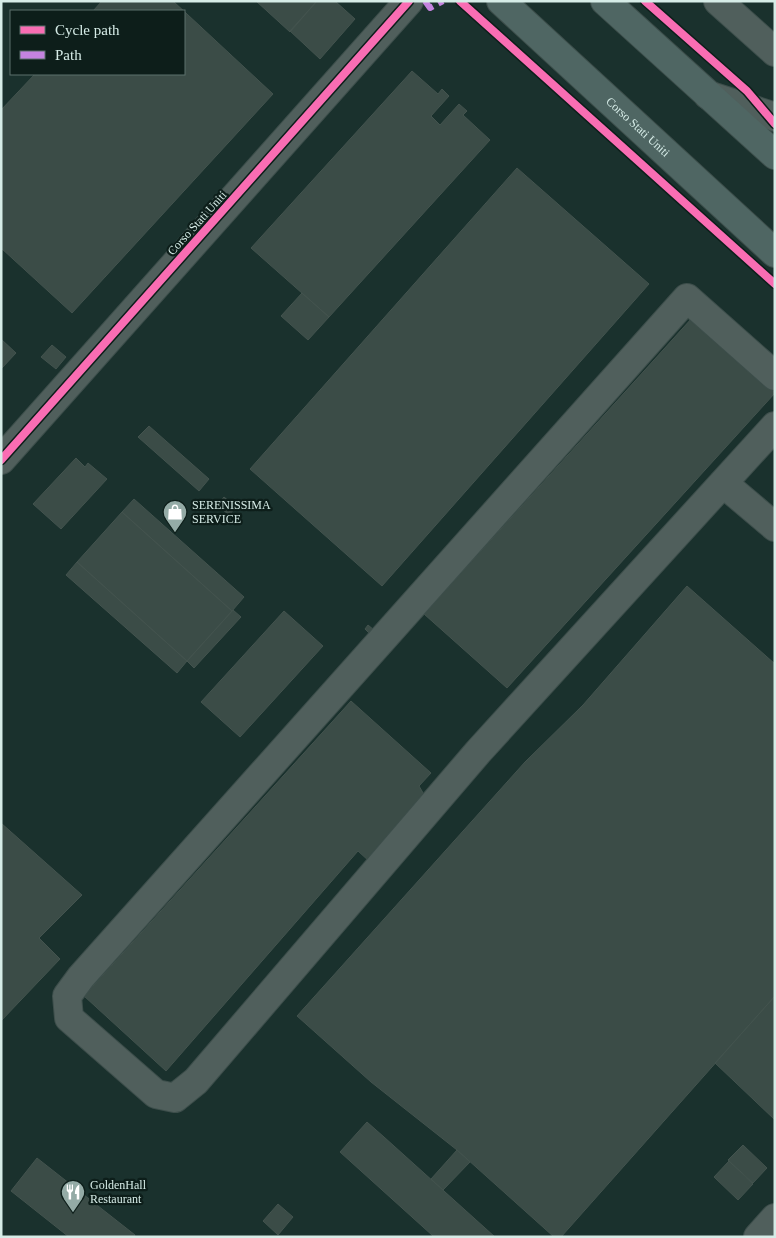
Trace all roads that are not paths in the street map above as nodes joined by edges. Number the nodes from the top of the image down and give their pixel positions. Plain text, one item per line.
1 (410, 1) edge
2 (501, 1) edge
3 (606, 1) edge
4 (718, 1) edge
5 (775, 52) edge
6 (708, 95) junction
7 (775, 117) edge
8 (775, 155) edge
9 (775, 253) edge
10 (775, 376) edge
11 (775, 426) edge
12 (1, 460) edge
13 (723, 483) junction
14 (775, 527) edge
15 (775, 1218) edge
16 (758, 1237) edge

1 - 12 street, Corso Stati Uniti
2 - 9 main road, Corso Stati Uniti
3 - 6 main road
4 - 5 street
6 - 7 street
6 - 8 main road
10 - 13 street
11 - 13 street
13 - 14 street
15 - 16 street

